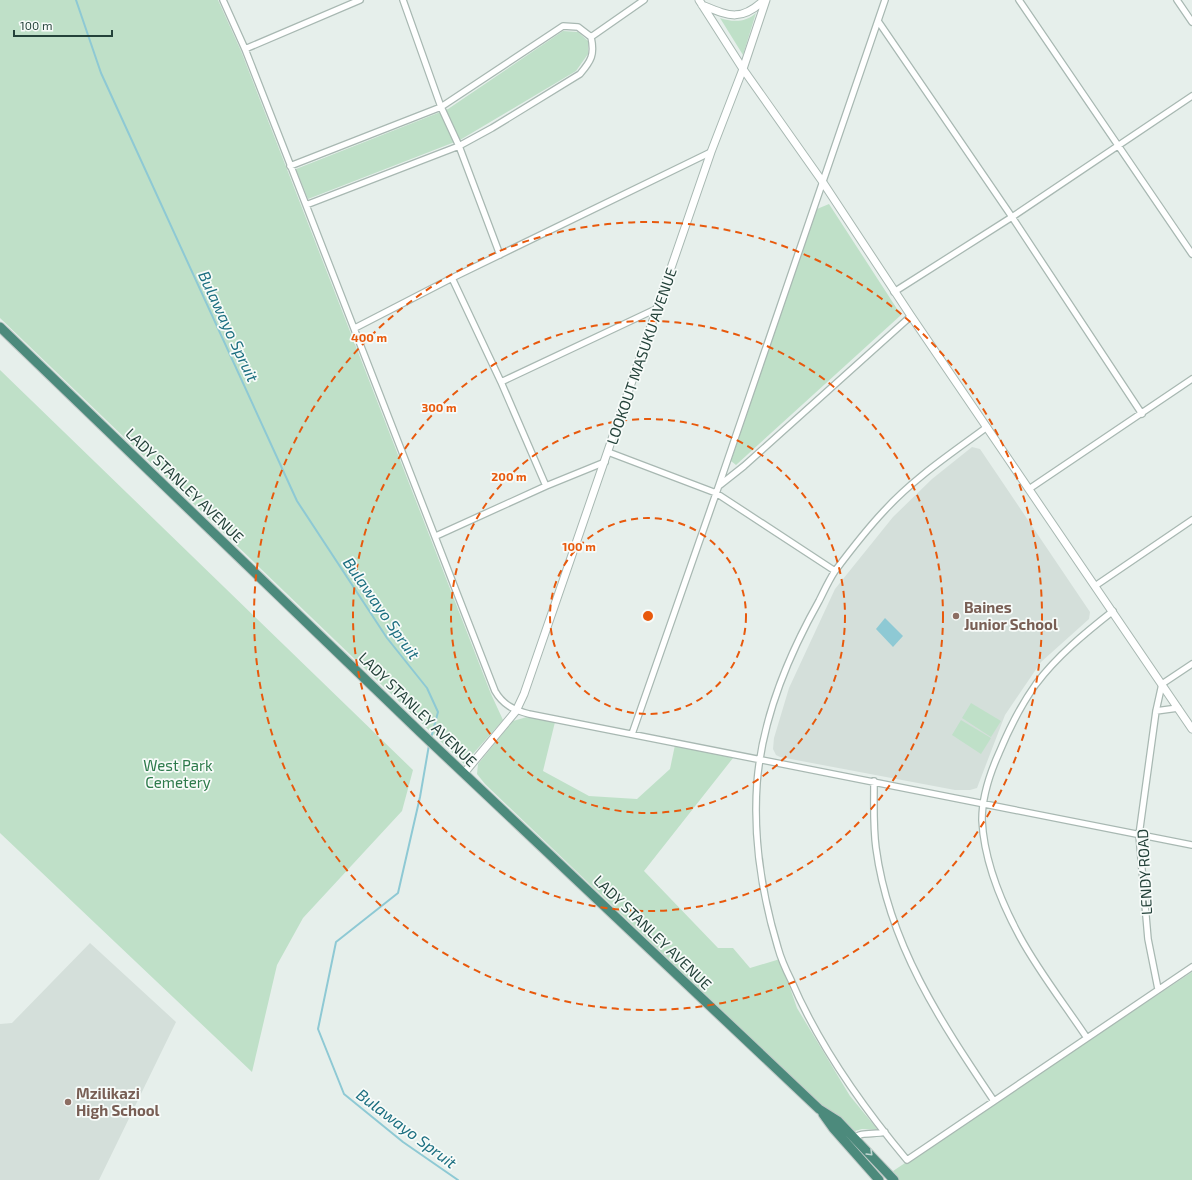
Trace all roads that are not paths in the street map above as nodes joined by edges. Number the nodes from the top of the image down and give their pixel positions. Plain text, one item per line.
1 (223, 0) edge
2 (360, 0) edge
3 (403, 0) edge
4 (644, 0) edge
5 (765, 0) edge
6 (885, 0) edge
7 (1019, 0) edge
8 (1177, 0) edge
9 (700, 2) edge
10 (878, 21) junction
11 (1192, 22) edge
12 (591, 37) junction
13 (244, 49) junction
14 (743, 69) junction
15 (1192, 96) edge
16 (441, 107) junction
17 (459, 146) junction
18 (1118, 146) junction
19 (711, 152) junction
20 (290, 166) junction
21 (822, 181) junction
22 (306, 205) junction
23 (1012, 217) junction
24 (1192, 254) edge
25 (500, 255) junction
26 (452, 278) junction
27 (894, 292) junction
28 (658, 308) junction
29 (911, 316) junction
30 (0, 327) edge
31 (355, 328) junction
32 (1192, 379) edge
33 (501, 382) junction
34 (1142, 414) junction
35 (987, 427) junction
36 (608, 452) junction
37 (605, 462) junction
38 (719, 485) junction
39 (546, 486) junction
40 (1029, 489) junction
41 (716, 493) junction
42 (1192, 520) edge
43 (436, 536) junction
44 (835, 571) junction
45 (1095, 586) junction
46 (1113, 611) junction
47 (1192, 664) edge
48 (1162, 684) junction
49 (1178, 708) junction
50 (516, 711) junction
51 (1156, 711) junction
52 (1192, 729) edge
53 (632, 734) junction
54 (759, 760) junction
55 (465, 772) junction
56 (874, 781) junction
57 (983, 805) junction
58 (1139, 835) junction
59 (1192, 845) edge
60 (1192, 967) edge
61 (1158, 990) junction
62 (1087, 1038) junction
63 (994, 1102) junction
64 (884, 1132) junction
65 (851, 1141) junction
66 (879, 1180) edge
67 (894, 1180) edge

1 - 13 street
2 - 13 street
3 - 16 street
4 - 12 street
5 - 9 street
5 - 14 street, LOOKOUT MASUKU AVENUE
6 - 10 street
7 - 18 street
8 - 11 street
9 - 14 street
10 - 21 street
10 - 23 street
12 - 16 street
12 - 17 street
13 - 20 street
14 - 19 street, LOOKOUT MASUKU AVENUE
14 - 21 street
15 - 18 street
16 - 17 street
16 - 20 street
17 - 22 street
17 - 25 street
18 - 23 street
18 - 24 street
19 - 25 street
19 - 28 street, LOOKOUT MASUKU AVENUE
20 - 22 street
21 - 27 street
21 - 38 street
22 - 31 street
23 - 27 street
23 - 34 street
25 - 26 street
26 - 31 street
26 - 33 street
27 - 29 street
28 - 33 street
28 - 36 street, LOOKOUT MASUKU AVENUE
29 - 35 street
29 - 38 street
30 - 55 highway, LADY STANLEY AVENUE
31 - 43 street
32 - 34 street
33 - 39 street
34 - 40 street
35 - 40 street
35 - 44 street
36 - 37 street, LOOKOUT MASUKU AVENUE
36 - 41 street
37 - 39 street
37 - 50 street, LOOKOUT MASUKU AVENUE
38 - 41 street
39 - 43 street
40 - 45 street
41 - 44 street
41 - 53 street
42 - 45 street
43 - 50 street
44 - 54 street
45 - 46 street
46 - 48 street
46 - 57 street
47 - 48 street
48 - 49 street
48 - 51 street, LENDY ROAD
49 - 51 street
49 - 52 street
50 - 53 street
50 - 55 street, LOOKOUT MASUKU AVENUE
51 - 58 street, LENDY ROAD
53 - 54 street
54 - 56 street
54 - 64 street
55 - 65 highway, LADY STANLEY AVENUE
56 - 57 street
56 - 63 street
57 - 58 street
57 - 62 street
58 - 59 street
58 - 61 street, LENDY ROAD
60 - 61 street
61 - 62 street
62 - 63 street
63 - 64 street
64 - 65 street
65 - 66 highway, LADY STANLEY AVENUE
65 -> 67 highway, LADY STANLEY AVENUE

